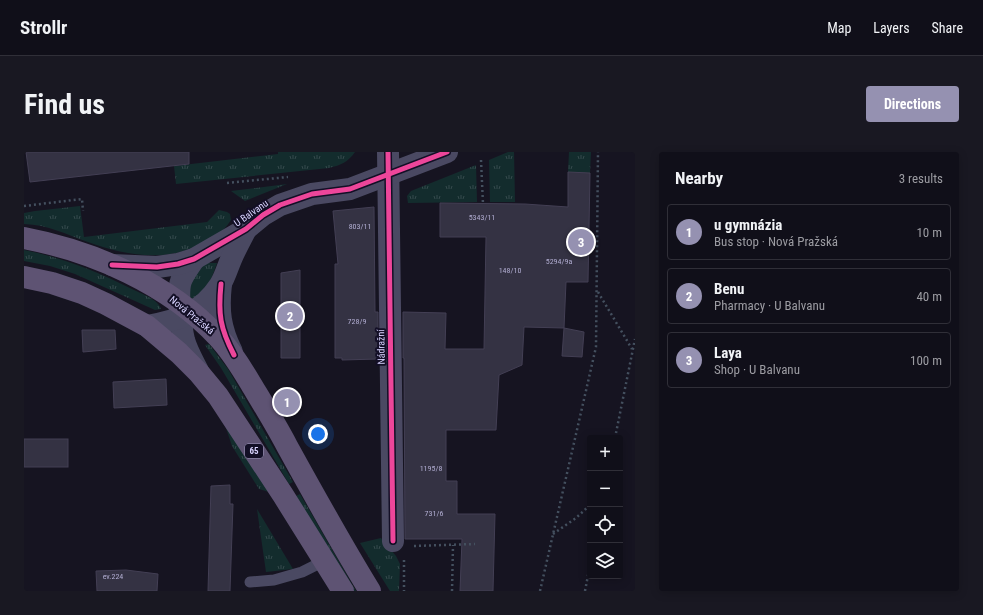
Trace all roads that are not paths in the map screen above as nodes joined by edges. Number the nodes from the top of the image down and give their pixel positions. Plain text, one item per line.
1 (388, 152) edge
2 (447, 152) edge
3 (388, 174) junction
4 (246, 229) junction
5 (24, 238) edge
6 (194, 259) junction
7 (112, 265) junction
8 (24, 277) edge
9 (221, 284) junction
10 (184, 311) junction
11 (147, 326) junction
12 (234, 355) junction
13 (199, 373) junction
14 (402, 547) road end
15 (324, 561) junction
16 (250, 582) dead end
17 (343, 591) edge
18 (370, 591) edge

1 - 3 street, Nádražní
2 - 3 street, U Balvanu
3 - 4 street, U Balvanu
3 - 14 street, Nádražní
4 - 6 street, U Balvanu
4 - 9 street, U Balvanu
5 - 7 main road, Nová Pražská
6 - 7 street, U Balvanu
6 - 10 street
7 - 10 main road, Nová Pražská
8 - 11 main road, 65
9 - 10 street, U Balvanu
9 - 12 street, U Balvanu
10 - 11 street, U Balvanu
10 - 12 main road, Nová Pražská
10 - 13 street
11 - 13 main road, 65
12 - 18 main road, Nová Pražská
13 - 15 main road, 65
15 - 16 lane
15 - 17 main road, 65

